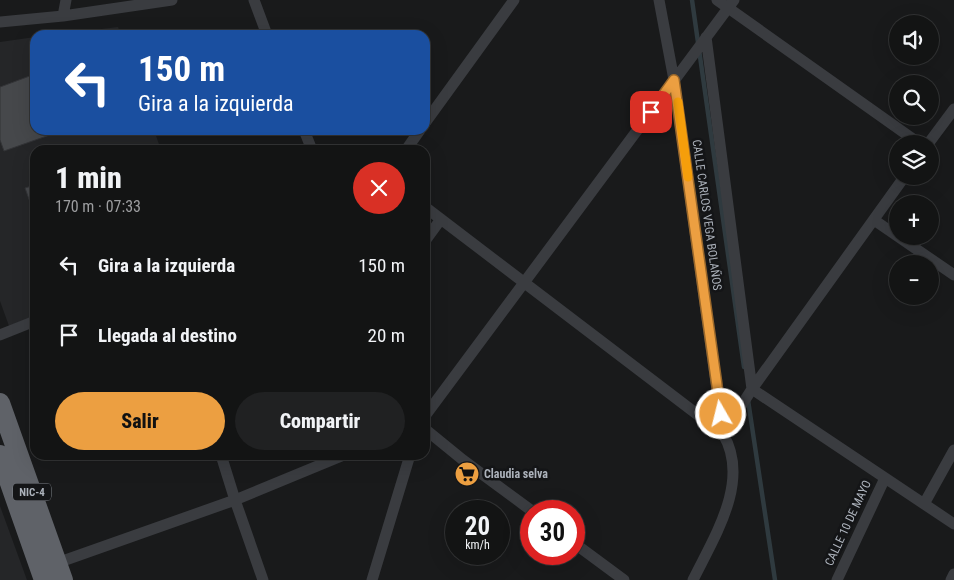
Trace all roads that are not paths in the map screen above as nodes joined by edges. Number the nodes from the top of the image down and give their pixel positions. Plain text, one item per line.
1 (66, 0) edge
2 (172, 0) edge
3 (254, 0) edge
4 (514, 0) edge
5 (659, 0) edge
6 (717, 0) edge
7 (731, 4) edge
8 (63, 16) junction
9 (0, 22) edge
10 (265, 30) edge
11 (706, 37) junction
12 (674, 80) junction
13 (954, 109) edge
14 (430, 116) edge
15 (908, 135) edge
16 (935, 135) edge
17 (899, 185) edge
18 (430, 211) edge
19 (441, 219) junction
20 (874, 220) junction
21 (430, 234) edge
22 (954, 275) edge
23 (525, 283) junction
24 (30, 323) edge
25 (0, 335) edge
26 (750, 391) junction
27 (0, 403) edge
28 (430, 409) edge
29 (430, 433) edge
30 (723, 434) junction
31 (954, 450) edge
32 (0, 455) edge
33 (222, 460) edge
34 (332, 460) edge
35 (408, 460) edge
36 (885, 478) junction
37 (234, 500) junction
38 (520, 502) edge
39 (924, 504) junction
40 (954, 524) edge
41 (585, 552) edge
42 (60, 571) edge
43 (954, 574) edge
44 (619, 579) edge
45 (44, 580) edge
46 (263, 580) edge
47 (372, 580) edge
48 (693, 580) edge
49 (837, 580) edge
50 (951, 580) edge

1 - 8 street
2 - 8 street
3 - 10 street
4 - 14 street
5 - 12 street, CALLE CARLOS VEGA BOLAÑOS
6 - 7 street
7 - 11 street
7 - 15 street
8 - 9 street
11 - 12 street
11 - 26 street
12 - 23 street
12 - 30 street, CALLE CARLOS VEGA BOLAÑOS
13 - 16 street
17 - 20 street
18 - 19 street
19 - 21 street
19 - 23 street
20 - 22 street
20 - 26 street
23 - 28 street
23 - 30 street
24 - 25 street
26 - 30 street
26 - 36 street
27 - 42 highway, NIC-4
29 - 38 street
30 - 48 street, CALLE CARLOS VEGA BOLAÑOS
31 - 39 street
32 - 45 highway, NIC-4
33 - 37 street
34 - 37 street
35 - 47 street
36 - 39 street
36 - 49 street, CALLE 10 DE MAYO
37 - 42 street
37 - 46 street
39 - 40 street
41 - 44 street
43 - 50 street

